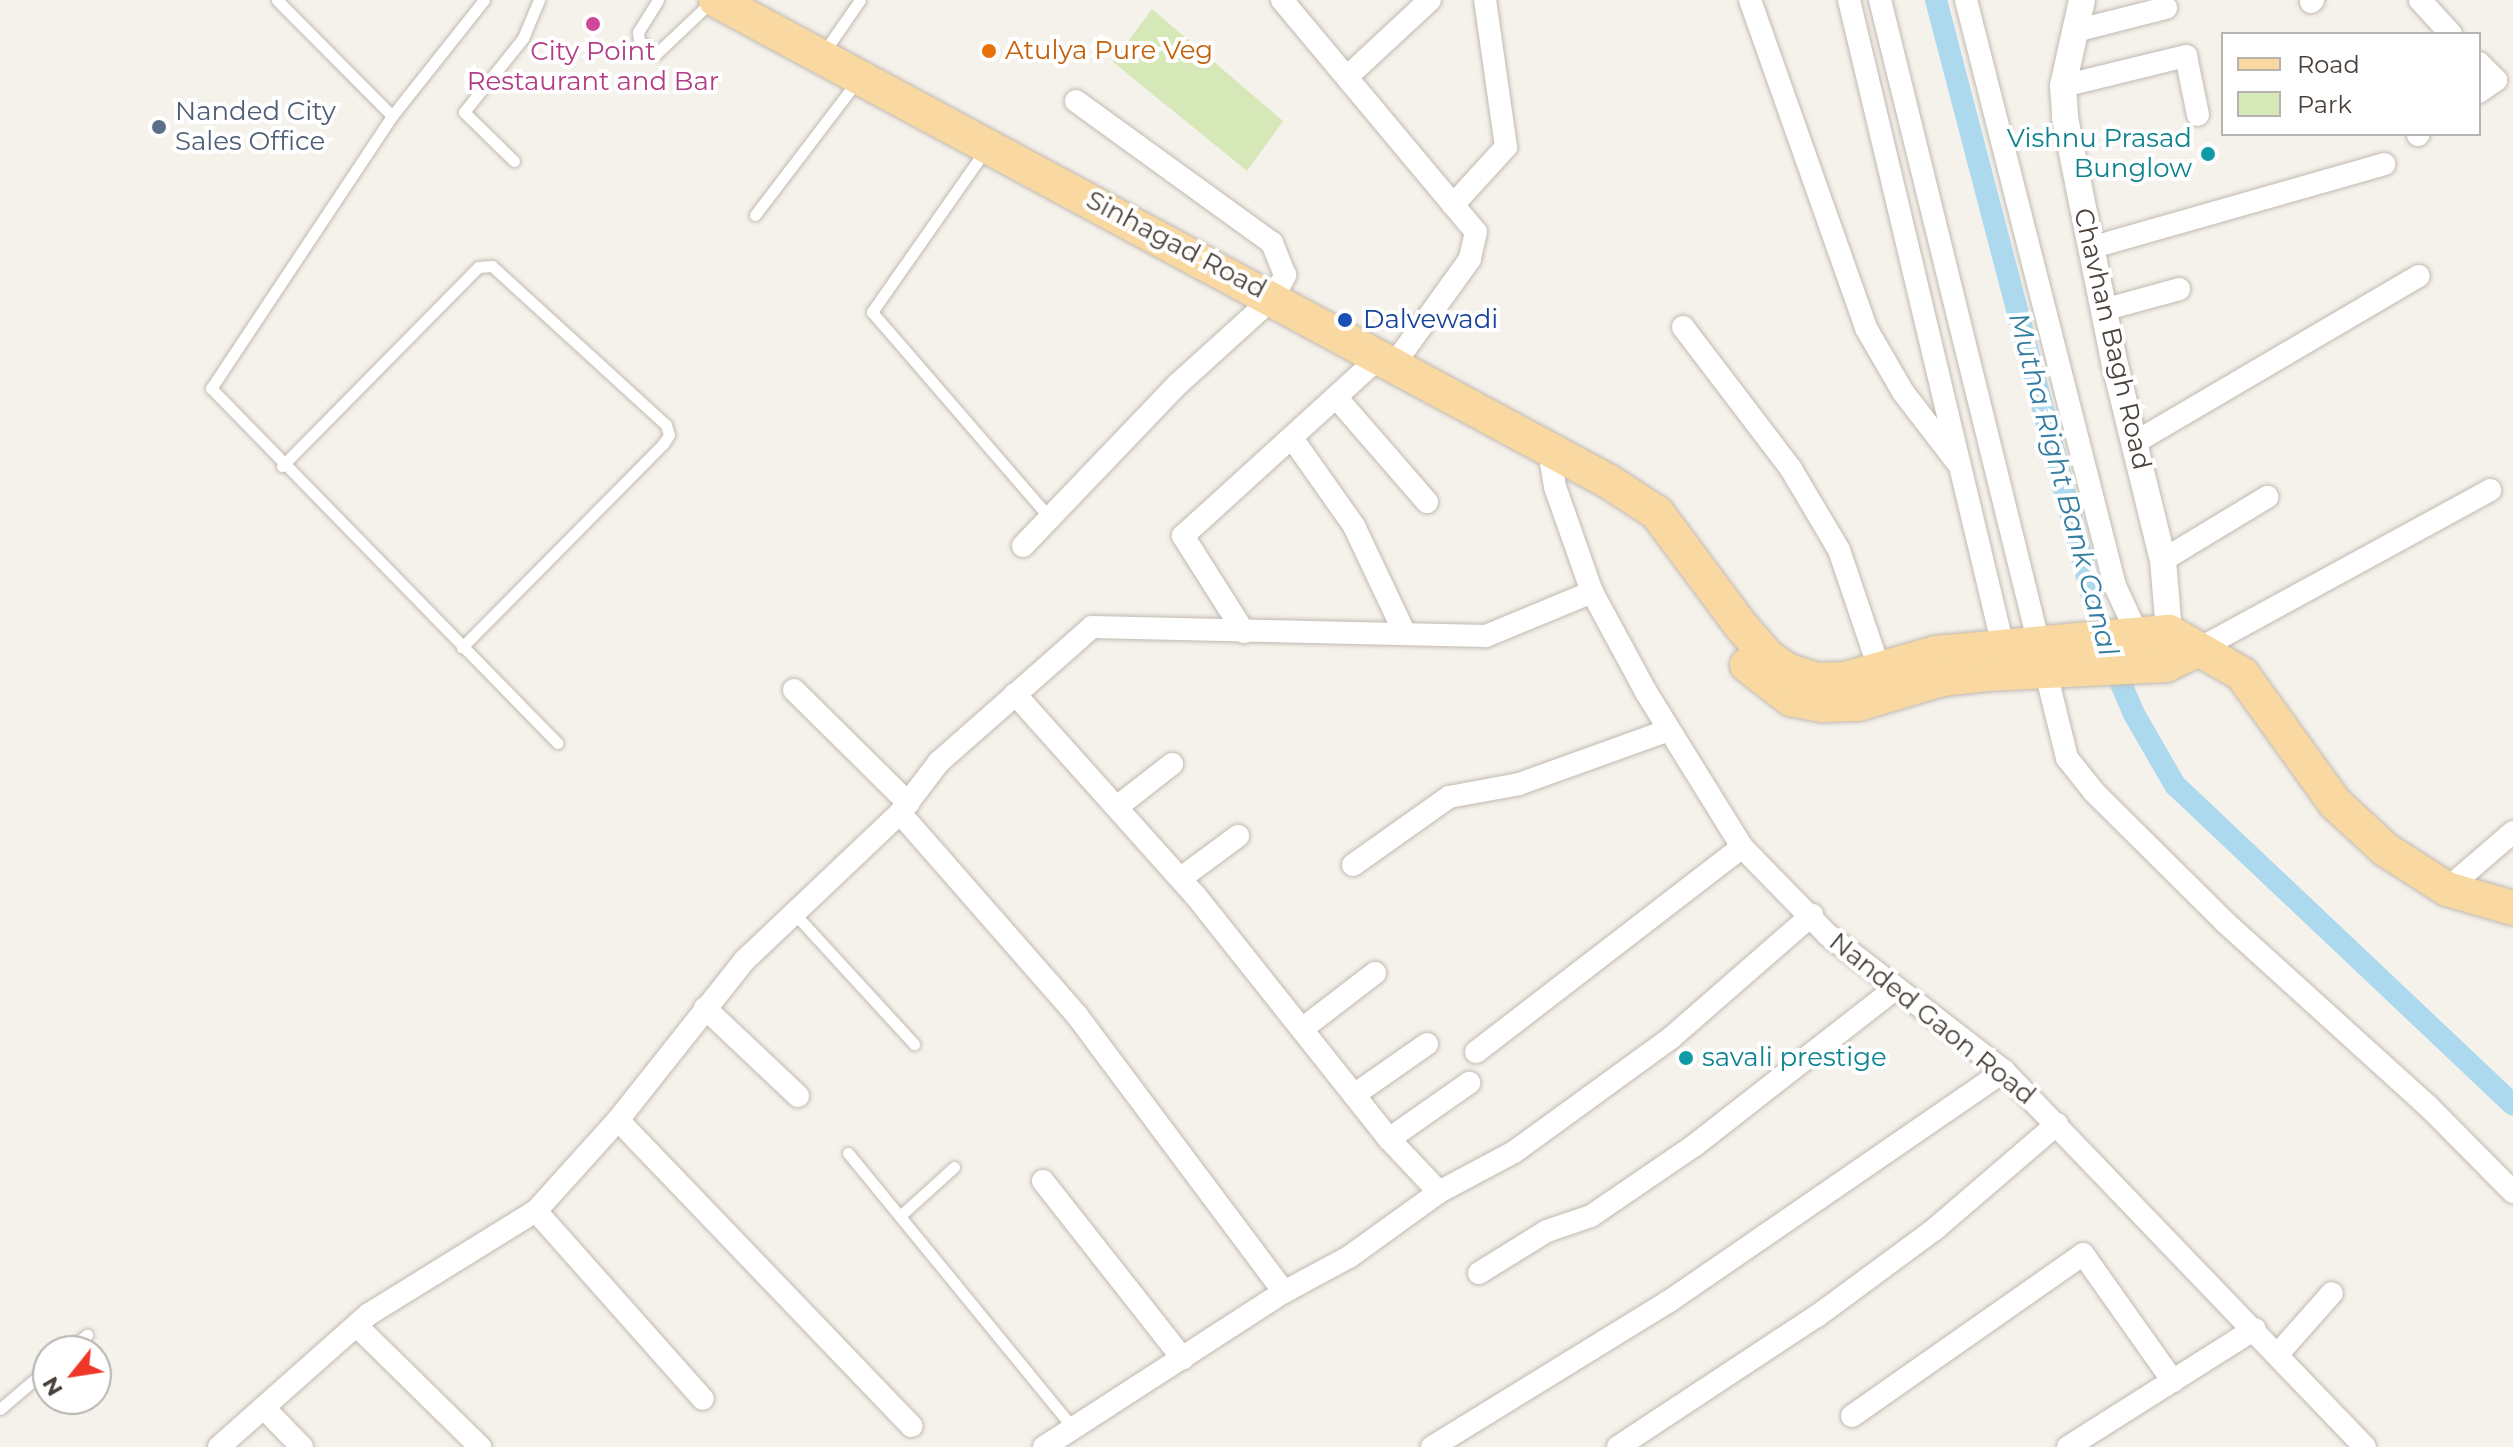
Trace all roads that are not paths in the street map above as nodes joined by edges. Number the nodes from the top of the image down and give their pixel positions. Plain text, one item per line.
1 (277, 0) edge
2 (484, 0) edge
3 (539, 0) edge
4 (658, 0) edge
5 (715, 0) edge
6 (860, 0) edge
7 (1282, 0) edge
8 (1430, 0) edge
9 (1485, 0) edge
10 (1750, 0) edge
11 (1849, 0) edge
12 (1880, 0) edge
13 (1966, 0) edge
14 (2082, 0) edge
15 (2420, 0) edge
16 (2166, 8) dead end
17 (2075, 31) junction
18 (2449, 32) edge
19 (821, 56) junction
20 (2481, 65) edge
21 (860, 77) junction
22 (1347, 77) junction
23 (2063, 86) junction
24 (2481, 91) edge
25 (1076, 101) dead end
26 (2198, 115) dead end
27 (392, 116) junction
28 (988, 145) junction
29 (514, 161) dead end
30 (2384, 164) dead end
31 (1453, 205) junction
32 (755, 215) dead end
33 (2090, 248) junction
34 (2419, 276) dead end
35 (2179, 289) dead end
36 (1274, 297) junction
37 (2103, 310) junction
38 (1683, 327) dead end
39 (1388, 359) junction
40 (1336, 397) junction
41 (1292, 438) junction
42 (2134, 443) junction
43 (1548, 445) junction
44 (282, 466) junction
45 (1963, 469) junction
46 (2490, 490) dead end
47 (2267, 497) dead end
48 (1427, 502) dead end
49 (1050, 518) junction
50 (1023, 546) dead end
51 (2163, 560) junction
52 (1592, 592) junction
53 (1244, 632) junction
54 (1404, 632) junction
55 (2167, 638) junction
56 (462, 647) junction
57 (2040, 656) junction
58 (2006, 658) junction
59 (2153, 666) junction
60 (1885, 684) junction
61 (794, 690) dead end
62 (1015, 694) junction
63 (1669, 730) junction
64 (558, 743) dead end
65 (1172, 764) dead end
66 (1117, 807) junction
67 (904, 808) junction
68 (2513, 832) edge
69 (1238, 836) dead end
70 (1742, 847) junction
71 (1353, 865) dead end
72 (1181, 878) junction
73 (2458, 893) junction
74 (2513, 908) edge
75 (794, 913) junction
76 (1812, 915) junction
77 (2513, 934) edge
78 (1375, 973) dead end
79 (1896, 988) junction
80 (705, 1008) junction
81 (1302, 1029) junction
82 (914, 1044) dead end
83 (1427, 1044) dead end
84 (1476, 1052) dead end
85 (2004, 1071) junction
86 (1469, 1083) dead end
87 (1354, 1095) junction
88 (798, 1096) dead end
89 (618, 1120) junction
90 (2057, 1124) junction
91 (1389, 1139) junction
92 (848, 1153) dead end
93 (954, 1167) dead end
94 (1043, 1181) dead end
95 (1439, 1192) junction
96 (2513, 1192) edge
97 (536, 1211) junction
98 (900, 1216) junction
99 (1479, 1273) dead end
100 (1284, 1292) junction
101 (2332, 1293) dead end
102 (357, 1326) junction
103 (2255, 1329) junction
104 (2278, 1354) junction
105 (1183, 1359) junction
106 (2173, 1381) junction
107 (32, 1382) edge
108 (703, 1399) dead end
109 (0, 1409) edge
110 (265, 1409) junction
111 (1852, 1416) dead end
112 (911, 1426) dead end
113 (1074, 1430) junction
114 (219, 1447) edge
115 (302, 1447) edge
116 (480, 1447) edge
117 (1044, 1447) edge
118 (1432, 1447) edge
119 (1618, 1447) edge
120 (2068, 1447) edge
121 (2365, 1447) edge

1 - 27 lane
2 - 27 lane
3 - 29 lane
4 - 5 lane
5 - 19 main road, Sinhagad Road
6 - 19 lane
7 - 22 street
8 - 22 street
9 - 31 street
10 - 45 street
11 - 45 street
12 - 57 street
13 - 55 street
14 - 17 street, Chavhan Bagh Road
15 - 18 street
16 - 17 street
17 - 23 street, Chavhan Bagh Road
19 - 21 main road, Sinhagad Road
20 - 24 street
21 - 28 main road, Sinhagad Road
21 - 32 lane
22 - 31 street
23 - 26 street
23 - 33 street, Chavhan Bagh Road
25 - 36 street
27 - 44 lane
28 - 36 main road, Sinhagad Road
28 - 49 lane
30 - 33 street
31 - 39 street
33 - 37 street, Chavhan Bagh Road
34 - 42 street
35 - 37 street
36 - 39 main road, Sinhagad Road
36 - 49 street
37 - 42 street, Chavhan Bagh Road
38 - 60 street
39 - 40 street
39 - 43 main road, Sinhagad Road
40 - 41 street
40 - 48 street
41 - 53 street
41 - 54 street
42 - 51 street, Chavhan Bagh Road
43 - 52 street, Nanded Gaon Road
43 - 60 main road, Sinhagad Road
44 - 56 lane
44 - 56 lane
45 - 58 street
46 - 55 street
47 - 51 street
49 - 50 street
51 - 55 street, Chavhan Bagh Road
52 - 54 street
52 - 63 street, Nanded Gaon Road
53 - 54 street
53 - 62 street
55 - 57 main road, Sinhagad Road
55 - 59 main road, Sinhagad Road
55 - 59 street
55 - 73 main road
56 - 64 lane
57 - 58 main road, Sinhagad Road
57 - 59 main road, Sinhagad Road
57 - 96 street
58 - 60 main road, Sinhagad Road
61 - 67 street
62 - 66 street
62 - 67 street
63 - 70 street, Nanded Gaon Road
63 - 71 street
65 - 66 street
66 - 72 street
67 - 75 street
67 - 100 street
68 - 73 street
69 - 72 street
70 - 76 street, Nanded Gaon Road
70 - 84 street
72 - 81 street
73 - 74 main road
73 - 77 main road
75 - 80 street
75 - 82 lane
76 - 79 street, Nanded Gaon Road
76 - 95 street
78 - 81 street
79 - 85 street, Nanded Gaon Road
79 - 99 street
80 - 88 street
80 - 89 street
81 - 87 street
83 - 87 street
85 - 90 street, Nanded Gaon Road
85 - 118 street
86 - 91 street
87 - 91 street
89 - 97 street
89 - 112 street
90 - 103 street, Nanded Gaon Road
90 - 119 street
91 - 95 street
92 - 98 lane
93 - 98 lane
94 - 105 street
95 - 100 street
97 - 102 street
97 - 108 street
98 - 113 lane
100 - 105 street
101 - 104 street
102 - 110 street
102 - 116 street
103 - 104 street, Nanded Gaon Road
103 - 106 street
104 - 121 street, Nanded Gaon Road
105 - 113 street
106 - 111 street
106 - 120 street
107 - 109 lane
110 - 114 street
110 - 115 street
113 - 117 street

